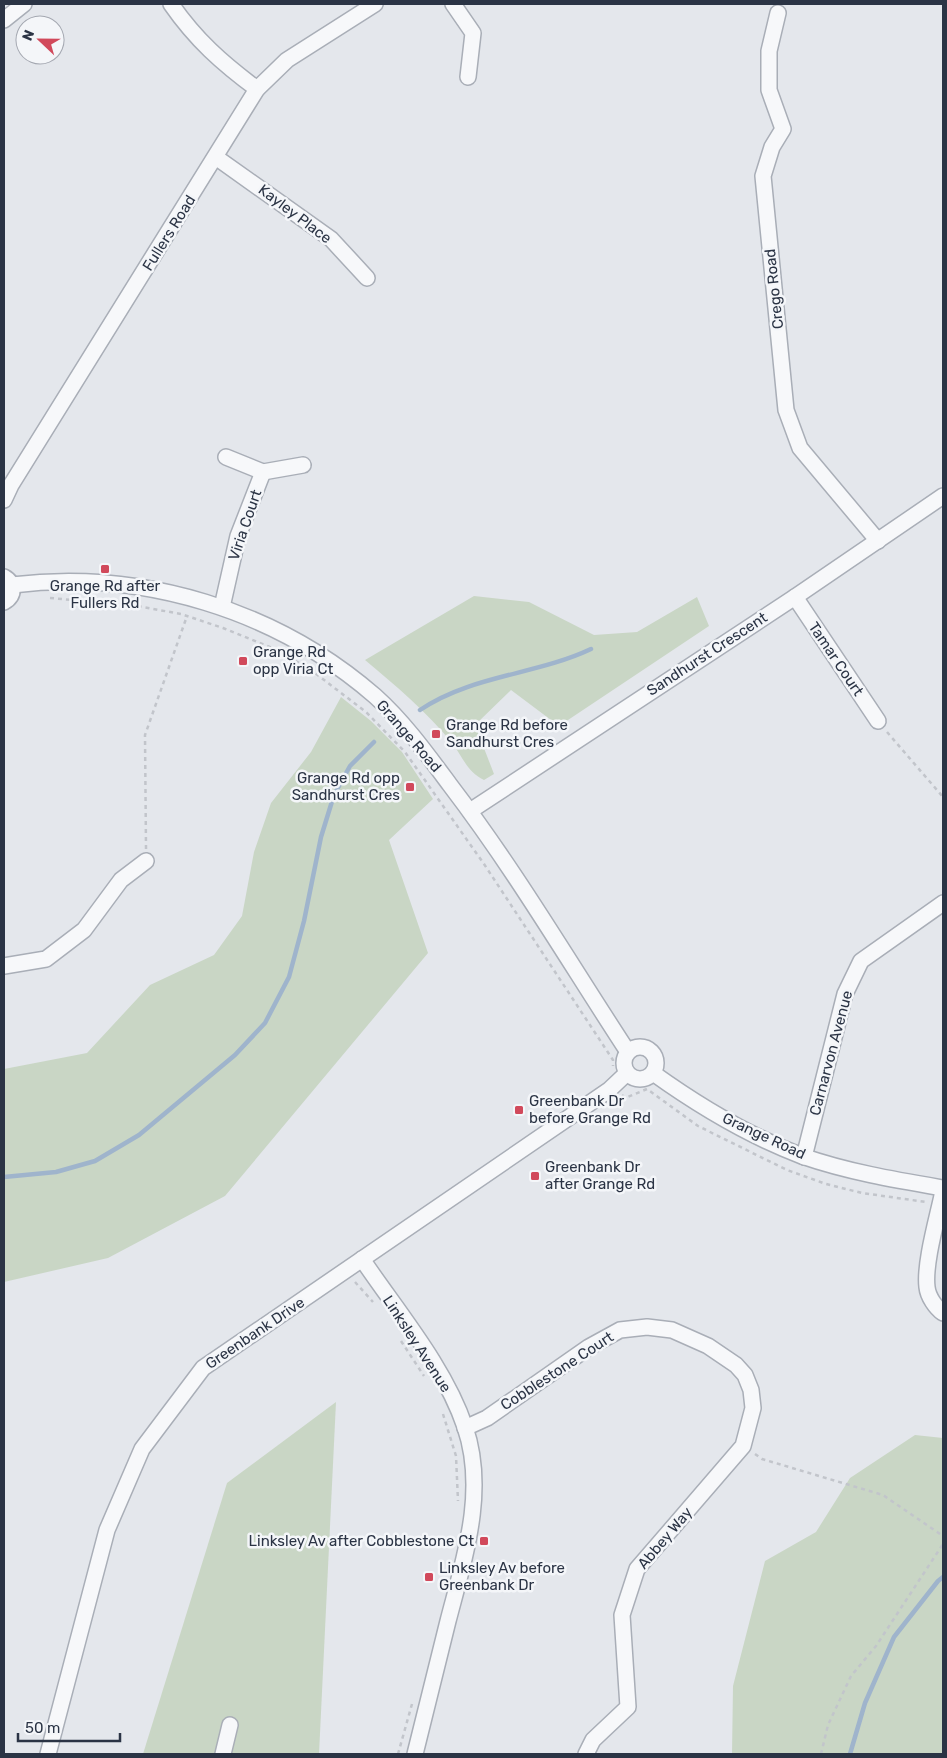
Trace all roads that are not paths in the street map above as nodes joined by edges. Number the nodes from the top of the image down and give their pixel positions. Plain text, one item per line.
1 (24, 4) edge
2 (171, 4) edge
3 (375, 4) edge
4 (453, 4) edge
5 (778, 13) dead end
6 (4, 20) edge
7 (468, 77) dead end
8 (258, 90) junction
9 (217, 158) junction
10 (367, 278) dead end
11 (226, 457) dead end
12 (303, 464) dead end
13 (263, 472) junction
14 (942, 498) edge
15 (4, 500) edge
16 (878, 541) junction
17 (8, 581) edge
18 (795, 597) junction
19 (4, 602) edge
20 (222, 606) junction
21 (878, 721) road end
22 (470, 811) junction
23 (146, 861) road end
24 (943, 903) edge
25 (4, 966) edge
26 (628, 1052) junction
27 (627, 1073) junction
28 (653, 1073) junction
29 (804, 1157) junction
30 (942, 1194) edge
31 (362, 1259) junction
32 (943, 1313) edge
33 (465, 1428) junction
34 (743, 1446) joint
35 (230, 1725) dead end
36 (48, 1754) edge
37 (223, 1754) edge
38 (415, 1754) edge
39 (586, 1754) edge

1 - 6 street
2 - 8 street
3 - 8 street, Fullers Road
4 - 7 street
5 - 16 street, Crego Road
8 - 9 street, Fullers Road
9 - 10 street, Kayley Place
9 - 15 street, Fullers Road
11 - 13 street, Viria Court
12 - 13 street, Viria Court
13 - 20 street, Viria Court
14 - 16 street, Sandhurst Crescent
16 - 18 street, Sandhurst Crescent
17 - 19 street
17 - 20 street, Grange Road
18 - 21 street, Tamar Court
18 - 22 street, Sandhurst Crescent
20 - 22 street, Grange Road
22 - 26 street, Grange Road
23 - 25 street
24 - 29 street, Carnarvon Avenue
26 - 27 street
26 - 28 street
27 - 28 street
27 - 31 street, Greenbank Drive
28 - 29 street, Grange Road
29 - 30 street, Grange Road
30 - 32 street
31 - 33 street, Linksley Avenue
31 - 36 street, Greenbank Drive
33 - 34 street, Cobblestone Court
33 - 38 street, Linksley Avenue
34 - 39 street, Abbey Way
35 - 37 street

